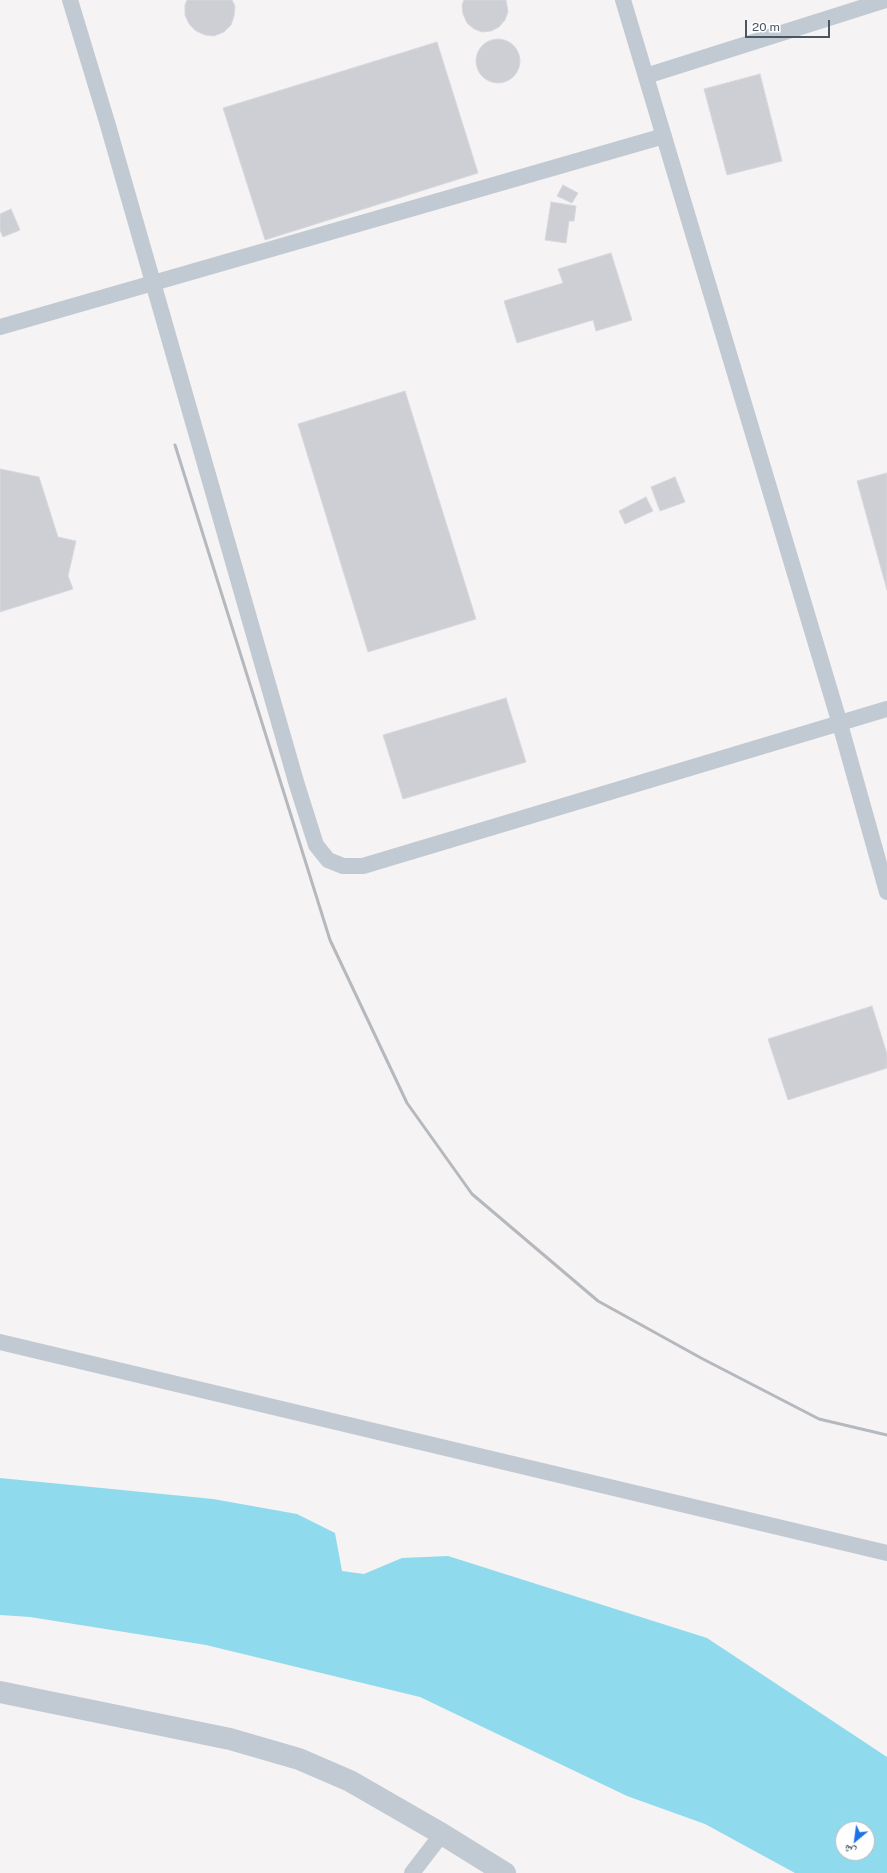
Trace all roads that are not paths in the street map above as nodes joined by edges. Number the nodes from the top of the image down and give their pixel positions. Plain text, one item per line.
1 (70, 0) edge
2 (623, 0) edge
3 (886, 0) edge
4 (646, 76) junction
5 (664, 136) junction
6 (153, 282) junction
7 (0, 327) edge
8 (887, 709) edge
9 (840, 724) junction
10 (887, 892) edge
11 (0, 1342) edge
12 (887, 1553) edge
13 (0, 1692) edge
14 (442, 1834) junction
15 (412, 1873) edge
16 (505, 1873) edge

1 - 6 lane
2 - 4 lane
3 - 4 lane
4 - 5 lane
5 - 6 lane
5 - 9 lane
6 - 7 lane
6 - 9 lane
8 - 9 lane
9 - 10 lane
11 - 12 lane
13 - 14 street
14 - 15 lane
14 - 16 street

